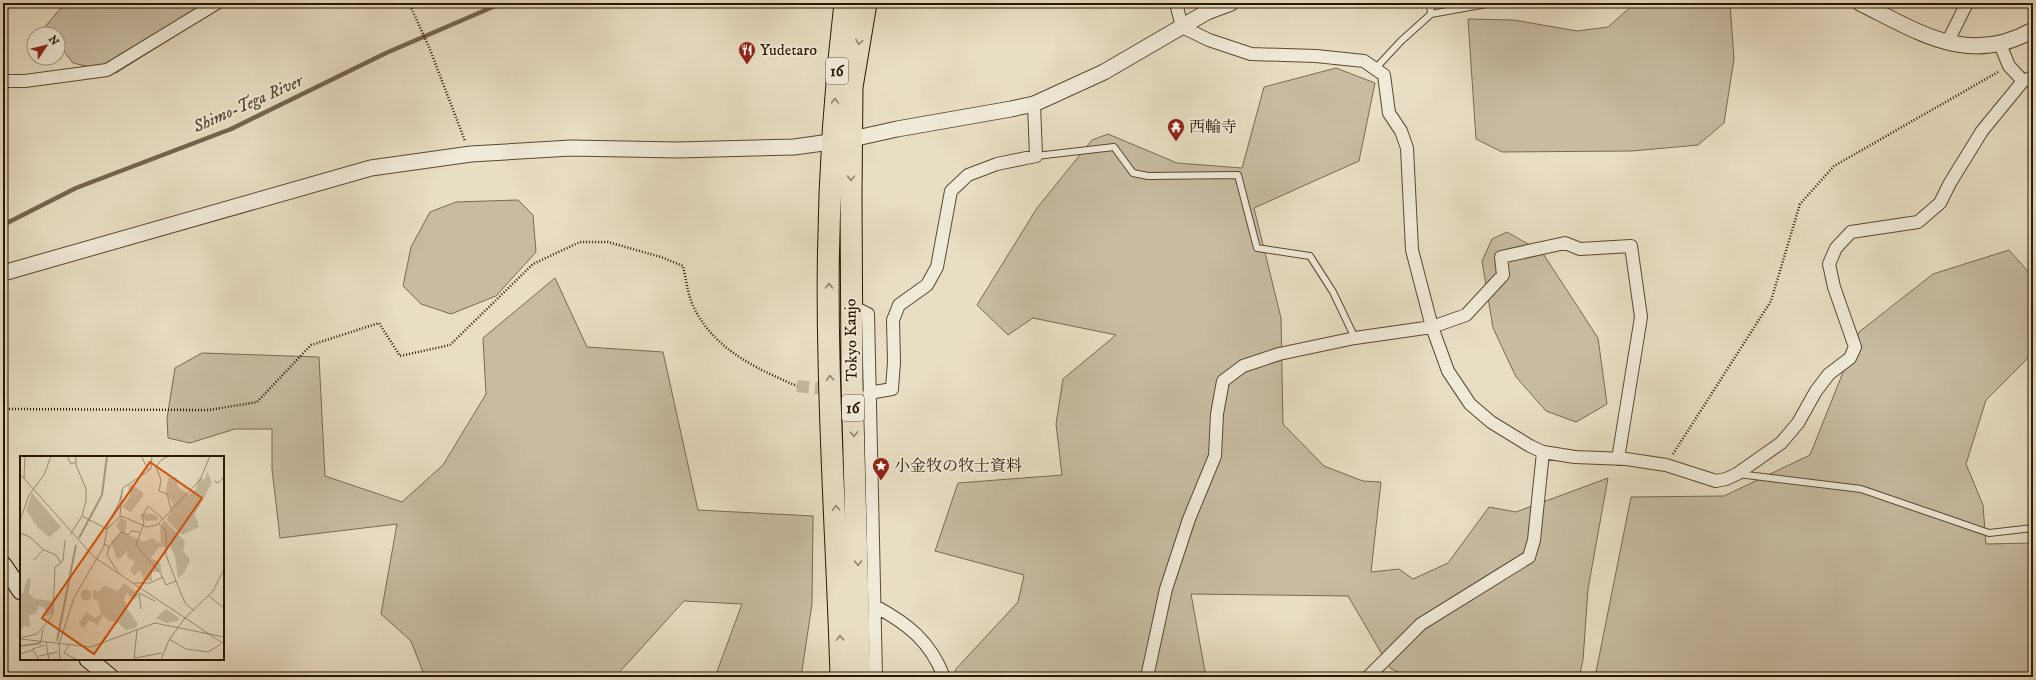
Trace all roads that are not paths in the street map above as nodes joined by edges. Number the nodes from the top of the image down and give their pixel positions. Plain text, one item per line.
1 (217, 3) edge
2 (845, 3) edge
3 (866, 3) edge
4 (1176, 3) edge
5 (1231, 3) edge
6 (1430, 3) edge
7 (1492, 3) edge
8 (1860, 3) edge
9 (1967, 3) edge
10 (1431, 14) junction
11 (1182, 27) junction
12 (2033, 30) edge
13 (1947, 43) junction
14 (2000, 44) junction
15 (1375, 69) junction
16 (2028, 79) edge
17 (3, 82) edge
18 (1034, 104) junction
19 (843, 139) junction
20 (1036, 156) junction
21 (3, 273) edge
22 (850, 305) junction
23 (1432, 327) junction
24 (1355, 338) junction
25 (869, 393) junction
26 (1543, 452) junction
27 (1618, 458) junction
28 (1737, 474) junction
29 (2033, 528) edge
30 (837, 541) junction
31 (858, 541) junction
32 (3, 566) edge
33 (20, 590) edge
34 (875, 606) junction
35 (89, 660) edge
36 (869, 666) edge
37 (110, 677) edge
38 (841, 677) edge
39 (876, 677) edge
40 (944, 677) edge
41 (1147, 677) edge
42 (1368, 677) edge

1 - 17 street
19 -> 2 highway, Tokyo Kanjo / 16
3 -> 19 highway, Tokyo Kanjo / 16
4 - 11 street
5 - 11 street
6 - 10 lane
7 - 10 lane
8 - 13 street
9 - 13 street
10 - 15 lane
11 - 15 street
11 - 18 street
12 - 14 street
13 - 14 street
14 - 16 street
15 - 23 street
16 - 28 street
18 - 19 street
18 - 20 street
19 - 21 street
19 -> 22 highway, Tokyo Kanjo / 16
30 -> 19 highway, Tokyo Kanjo / 16
20 - 24 lane
20 - 25 street
22 - 25 street
22 -> 31 highway, Tokyo Kanjo / 16
23 - 24 street
23 - 26 street
23 - 27 street
24 - 41 street
25 - 34 street
26 - 27 street
26 - 42 street
27 - 28 street
28 - 29 lane
30 - 31 highway
38 -> 30 highway, Tokyo Kanjo / 16
31 -> 36 highway, Tokyo Kanjo / 16
32 - 33 main road
34 - 36 street
34 - 40 street
35 - 37 main road
36 - 39 street

